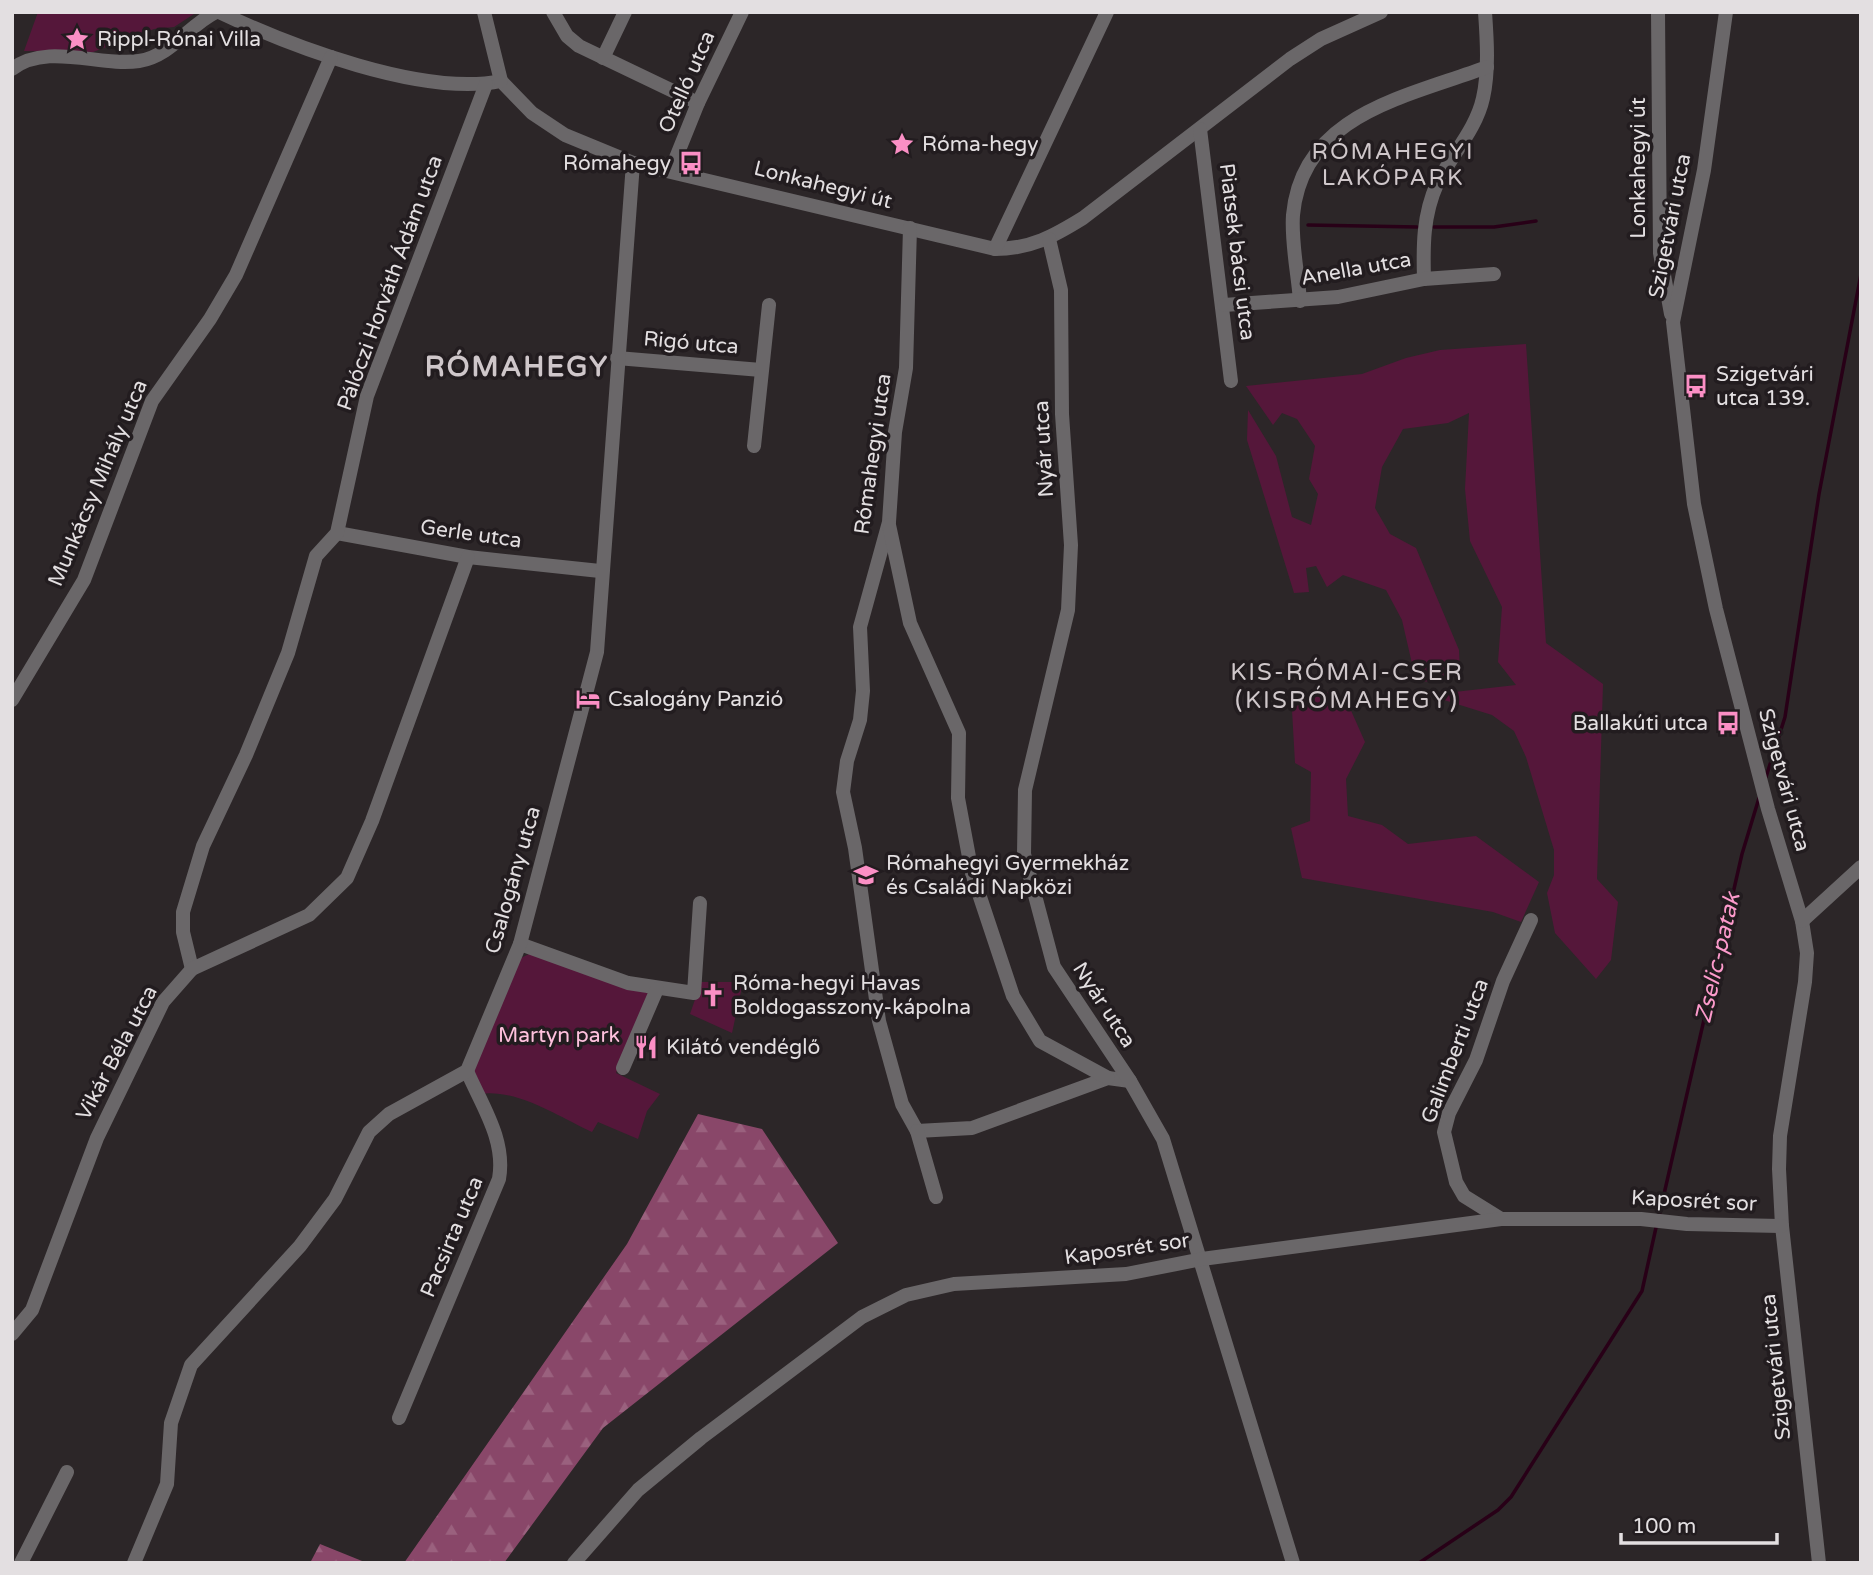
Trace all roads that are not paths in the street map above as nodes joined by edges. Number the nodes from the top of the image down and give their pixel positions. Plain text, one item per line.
1 (218, 12) edge
2 (484, 12) edge
3 (553, 12) edge
4 (625, 12) edge
5 (742, 12) edge
6 (1107, 12) edge
7 (1381, 12) edge
8 (1485, 12) edge
9 (1658, 12) edge
10 (1726, 12) edge
11 (331, 57) junction
12 (603, 58) junction
13 (1487, 66) junction
14 (12, 68) edge
15 (502, 81) junction
16 (486, 84) junction
17 (698, 103) junction
18 (1200, 129) junction
19 (633, 163) junction
20 (671, 170) junction
21 (911, 228) junction
22 (1049, 239) junction
23 (995, 249) junction
24 (1494, 274) dead end
25 (1424, 279) junction
26 (1300, 301) junction
27 (769, 305) dead end
28 (1224, 305) junction
29 (1673, 322) junction
30 (617, 358) junction
31 (761, 370) junction
32 (1231, 381) dead end
33 (754, 446) dead end
34 (889, 522) junction
35 (337, 533) junction
36 (468, 557) junction
37 (600, 571) junction
38 (12, 700) edge
39 (1861, 867) edge
40 (700, 903) dead end
41 (1531, 920) dead end
42 (1802, 921) junction
43 (520, 944) junction
44 (192, 969) junction
45 (657, 989) junction
46 (623, 1068) dead end
47 (467, 1071) junction
48 (1108, 1078) junction
49 (1130, 1081) junction
50 (917, 1131) junction
51 (936, 1196) dead end
52 (1501, 1219) junction
53 (1782, 1226) junction
54 (1202, 1259) junction
55 (12, 1334) edge
56 (399, 1418) dead end
57 (67, 1472) dead end
58 (21, 1563) edge
59 (134, 1563) edge
60 (574, 1563) edge
61 (1293, 1563) edge
62 (1819, 1563) edge

1 - 11 street
1 - 14 street
2 - 15 street
3 - 12 street
4 - 12 street
5 - 17 street, Otelló utca
6 - 23 street
7 - 18 street, Lonkahegyi út
8 - 13 street
9 - 29 street, Lonkahegyi út
10 - 29 street, Szigetvári utca
11 - 16 street
11 - 38 street, Munkácsy Mihály utca
12 - 17 street
13 - 25 street
13 - 26 street
15 - 16 street
15 - 19 street, Lonkahegyi út
16 - 35 street, Pálóczi Horváth Ádám utca
17 - 20 street, Otelló utca
18 - 22 street, Lonkahegyi út
18 - 28 street, Piatsek bácsi utca
19 - 20 street, Lonkahegyi út
19 - 30 street, Csalogány utca
20 - 21 street, Lonkahegyi út
21 - 23 street, Lonkahegyi út
21 - 34 street, Rómahegyi utca
22 - 23 street, Lonkahegyi út
22 - 49 street, Nyár utca
24 - 25 street, Anella utca
25 - 26 street, Anella utca
26 - 28 street, Anella utca
27 - 31 street, Rigó utca
28 - 32 street, Piatsek bácsi utca
29 - 42 street, Szigetvári utca
30 - 31 street, Rigó utca
30 - 37 street, Csalogány utca
31 - 33 street, Rigó utca
34 - 48 street
34 - 50 street, Rómahegyi utca
35 - 36 street, Gerle utca
35 - 44 street, Pálóczi Horváth Ádám utca
36 - 37 street, Gerle utca
36 - 44 street, Vikár Béla utca
37 - 43 street, Csalogány utca
39 - 42 street
40 - 45 street
41 - 52 street, Galimberti utca
42 - 53 street, Szigetvári utca
43 - 45 street
43 - 47 street, Csalogány utca
44 - 55 street, Vikár Béla utca
45 - 46 street
47 - 56 street, Pacsirta utca
47 - 59 street
48 - 49 street
48 - 50 street
49 - 54 street, Nyár utca
50 - 51 street, Rómahegyi utca
52 - 53 street, Kaposrét sor
52 - 54 street, Kaposrét sor
53 - 62 street, Szigetvári utca
54 - 60 street, Kaposrét sor
54 - 61 street, Nyár utca
57 - 58 street

